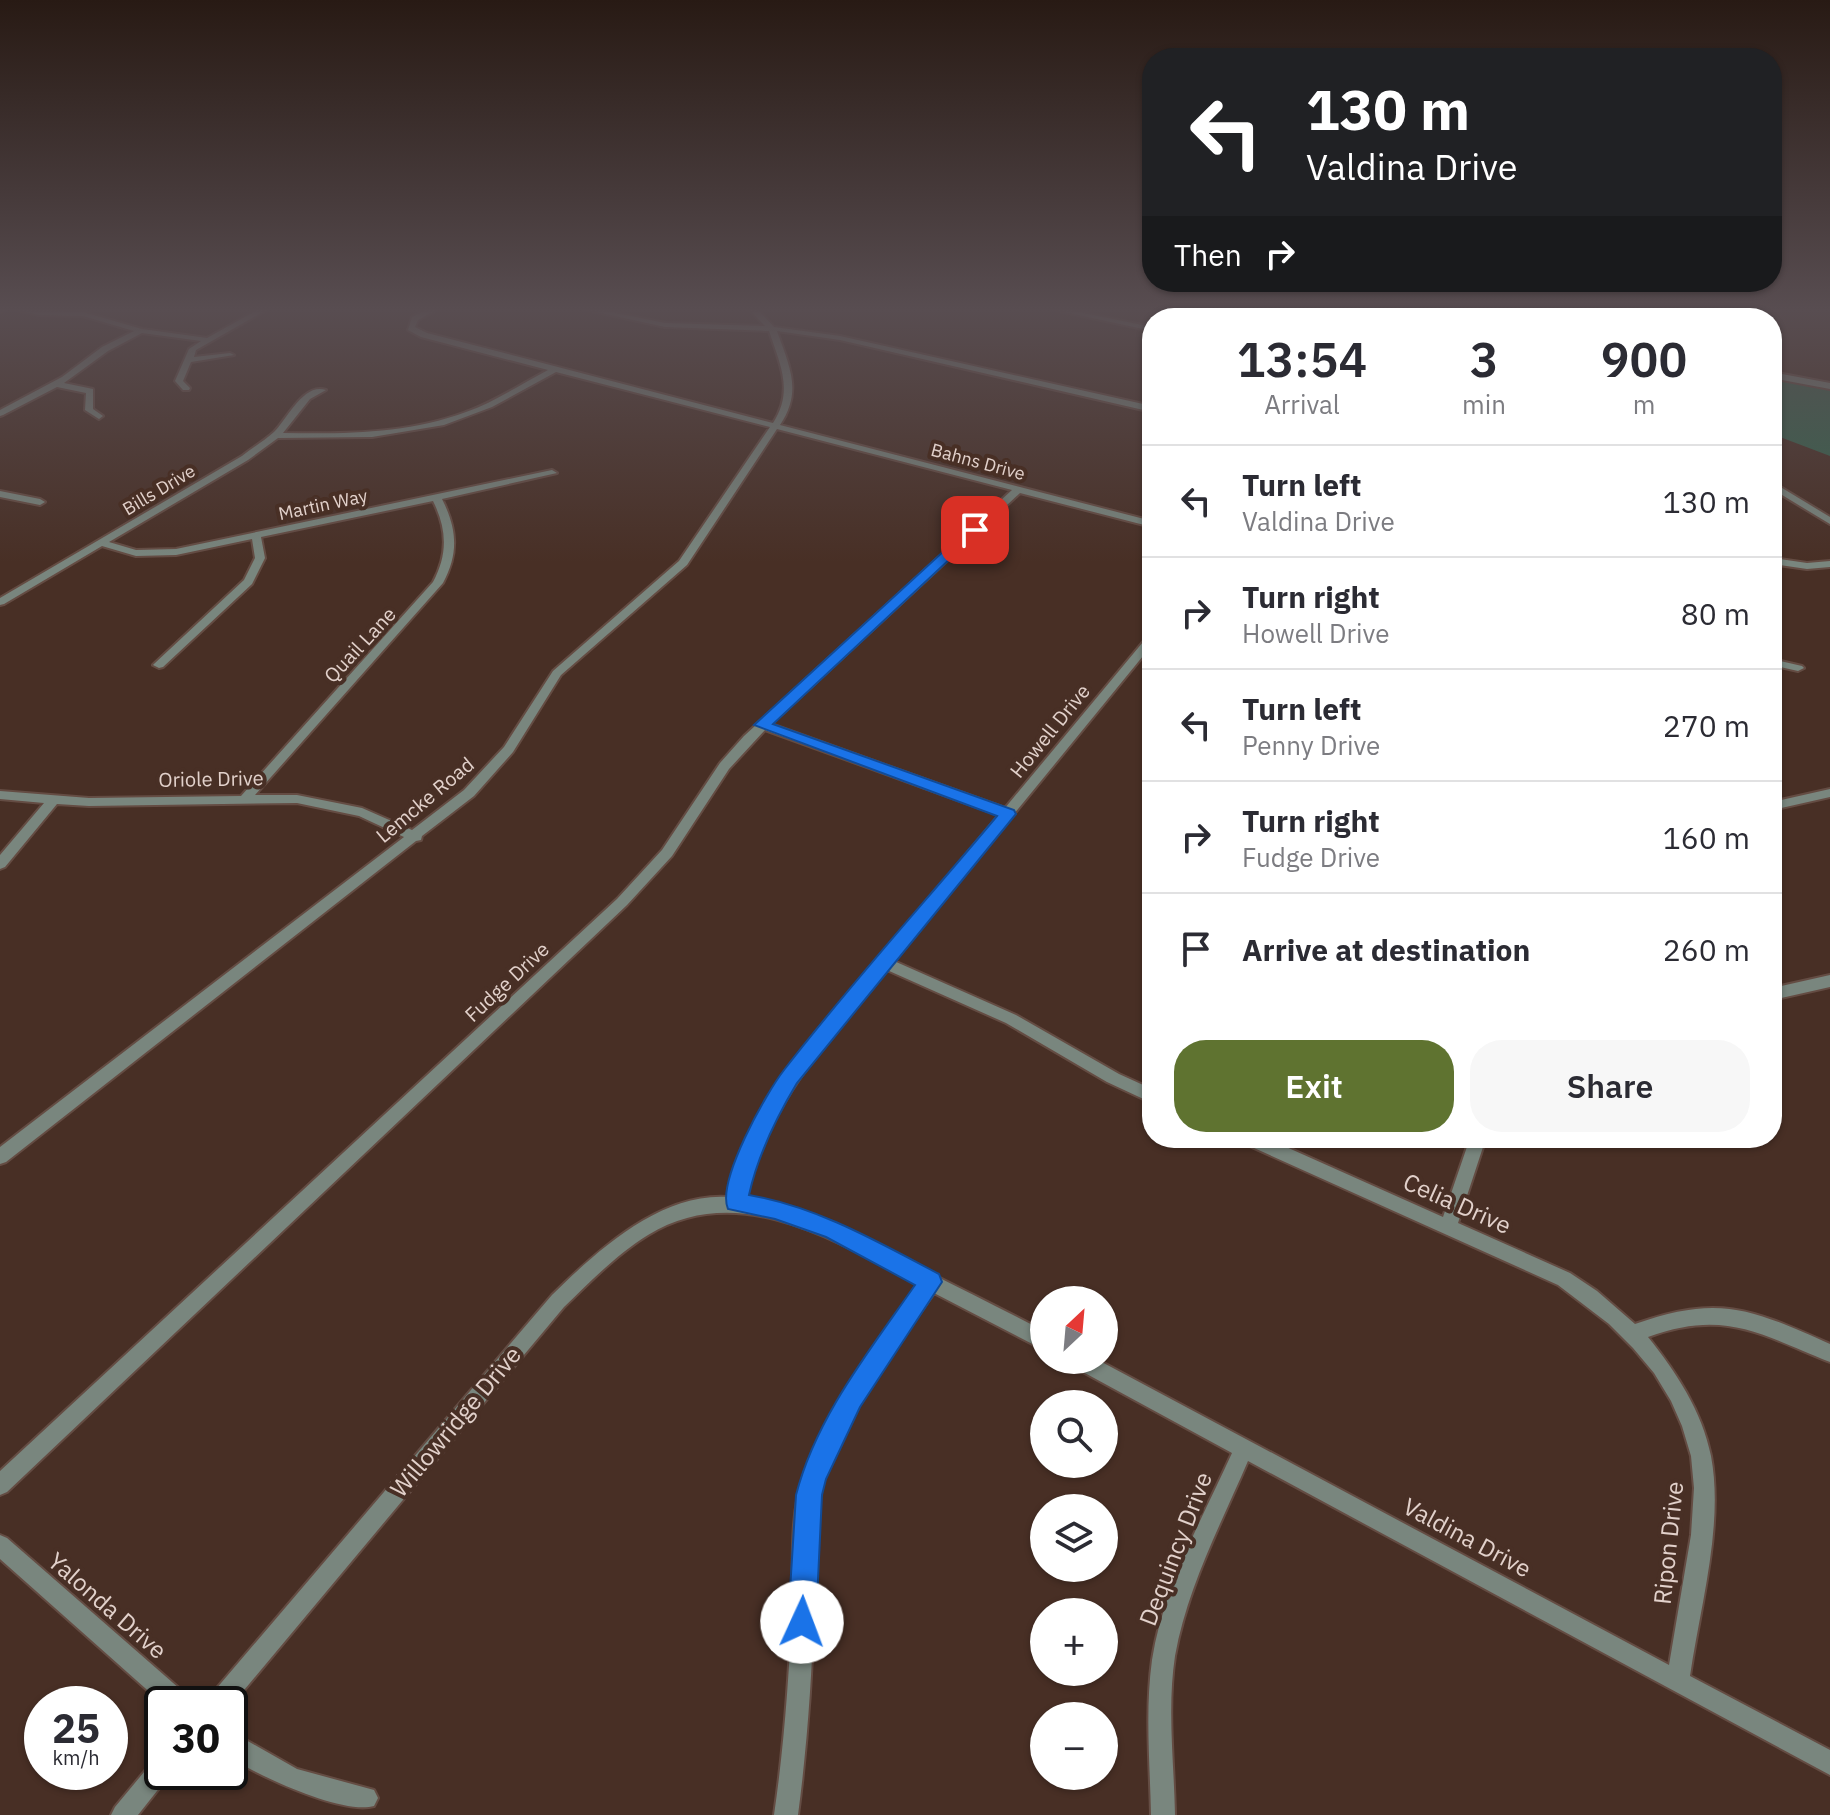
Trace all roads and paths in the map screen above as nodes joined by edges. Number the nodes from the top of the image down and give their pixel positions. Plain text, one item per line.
1 (37, 394) edge
2 (90, 394) edge
3 (314, 394) edge
4 (509, 394) edge
5 (651, 394) edge
6 (790, 394) edge
7 (1086, 394) edge
8 (1142, 407) edge
9 (0, 413) edge
10 (99, 416) dead end
11 (776, 426) junction
12 (276, 435) junction
13 (552, 473) dead end
14 (1019, 489) junction
15 (1782, 491) edge
16 (0, 494) edge
17 (436, 497) junction
18 (40, 502) dead end
19 (1142, 521) edge
20 (1830, 521) edge
21 (256, 536) junction
22 (101, 543) junction
23 (1782, 562) edge
24 (1830, 564) edge
25 (0, 602) edge
26 (1142, 661) edge
27 (1782, 664) edge
28 (159, 665) dead end
29 (1798, 668) dead end
30 (762, 725) junction
31 (1830, 793) edge
32 (0, 795) edge
33 (246, 798) junction
34 (53, 800) junction
35 (1782, 804) edge
36 (1008, 814) junction
37 (416, 837) junction
38 (0, 864) edge
39 (885, 963) junction
40 (1830, 981) edge
41 (1782, 992) edge
42 (1142, 1091) edge
43 (1271, 1148) edge
44 (1475, 1148) edge
45 (0, 1157) edge
46 (736, 1202) junction
47 (1448, 1227) junction
48 (931, 1282) junction
49 (1030, 1334) edge
50 (1633, 1334) junction
51 (1830, 1353) edge
52 (1105, 1374) edge
53 (1244, 1448) junction
54 (0, 1485) edge
55 (0, 1545) edge
56 (1678, 1681) junction
57 (160, 1686) edge
58 (233, 1686) edge
59 (248, 1755) edge
60 (1830, 1763) edge
61 (144, 1790) edge
62 (366, 1798) dead end
63 (123, 1815) edge
64 (786, 1815) edge
65 (1163, 1815) edge

1 - 9 street
2 - 10 street
3 - 12 street, Bills Drive
4 - 12 street
5 - 11 street, Bahns Drive
6 - 11 street, Lemcke Road
7 - 8 street
11 - 14 street, Bahns Drive
11 - 37 street, Lemcke Road
12 - 22 street, Bills Drive
13 - 17 street, Martin Way
14 - 19 street, Bahns Drive
14 - 30 street, Fudge Drive
15 - 20 street
16 - 18 street
17 - 21 street, Martin Way
17 - 33 street, Quail Lane
21 - 22 street, Martin Way
21 - 28 street
22 - 25 street, Bills Drive
23 - 24 street
26 - 36 street, Howell Drive
27 - 29 street
30 - 36 street
30 - 54 street, Fudge Drive
31 - 35 street
32 - 34 street, Oriole Drive
33 - 34 street, Oriole Drive
33 - 37 street, Oriole Drive
34 - 38 street
36 - 39 street, Howell Drive
37 - 45 street, Lemcke Road
39 - 42 street
39 - 46 street, Howell Drive
40 - 41 street
43 - 47 street, Celia Drive
44 - 47 street
46 - 48 street
46 - 58 street, Willowridge Drive
47 - 50 street, Celia Drive
48 - 49 street
48 - 64 street
50 - 51 street
50 - 56 street, Ripon Drive
52 - 53 street, Valdina Drive
53 - 56 street, Valdina Drive
53 - 65 street, Dequincy Drive
55 - 57 street, Yalonda Drive
56 - 60 street, Valdina Drive
59 - 62 street
61 - 63 street

